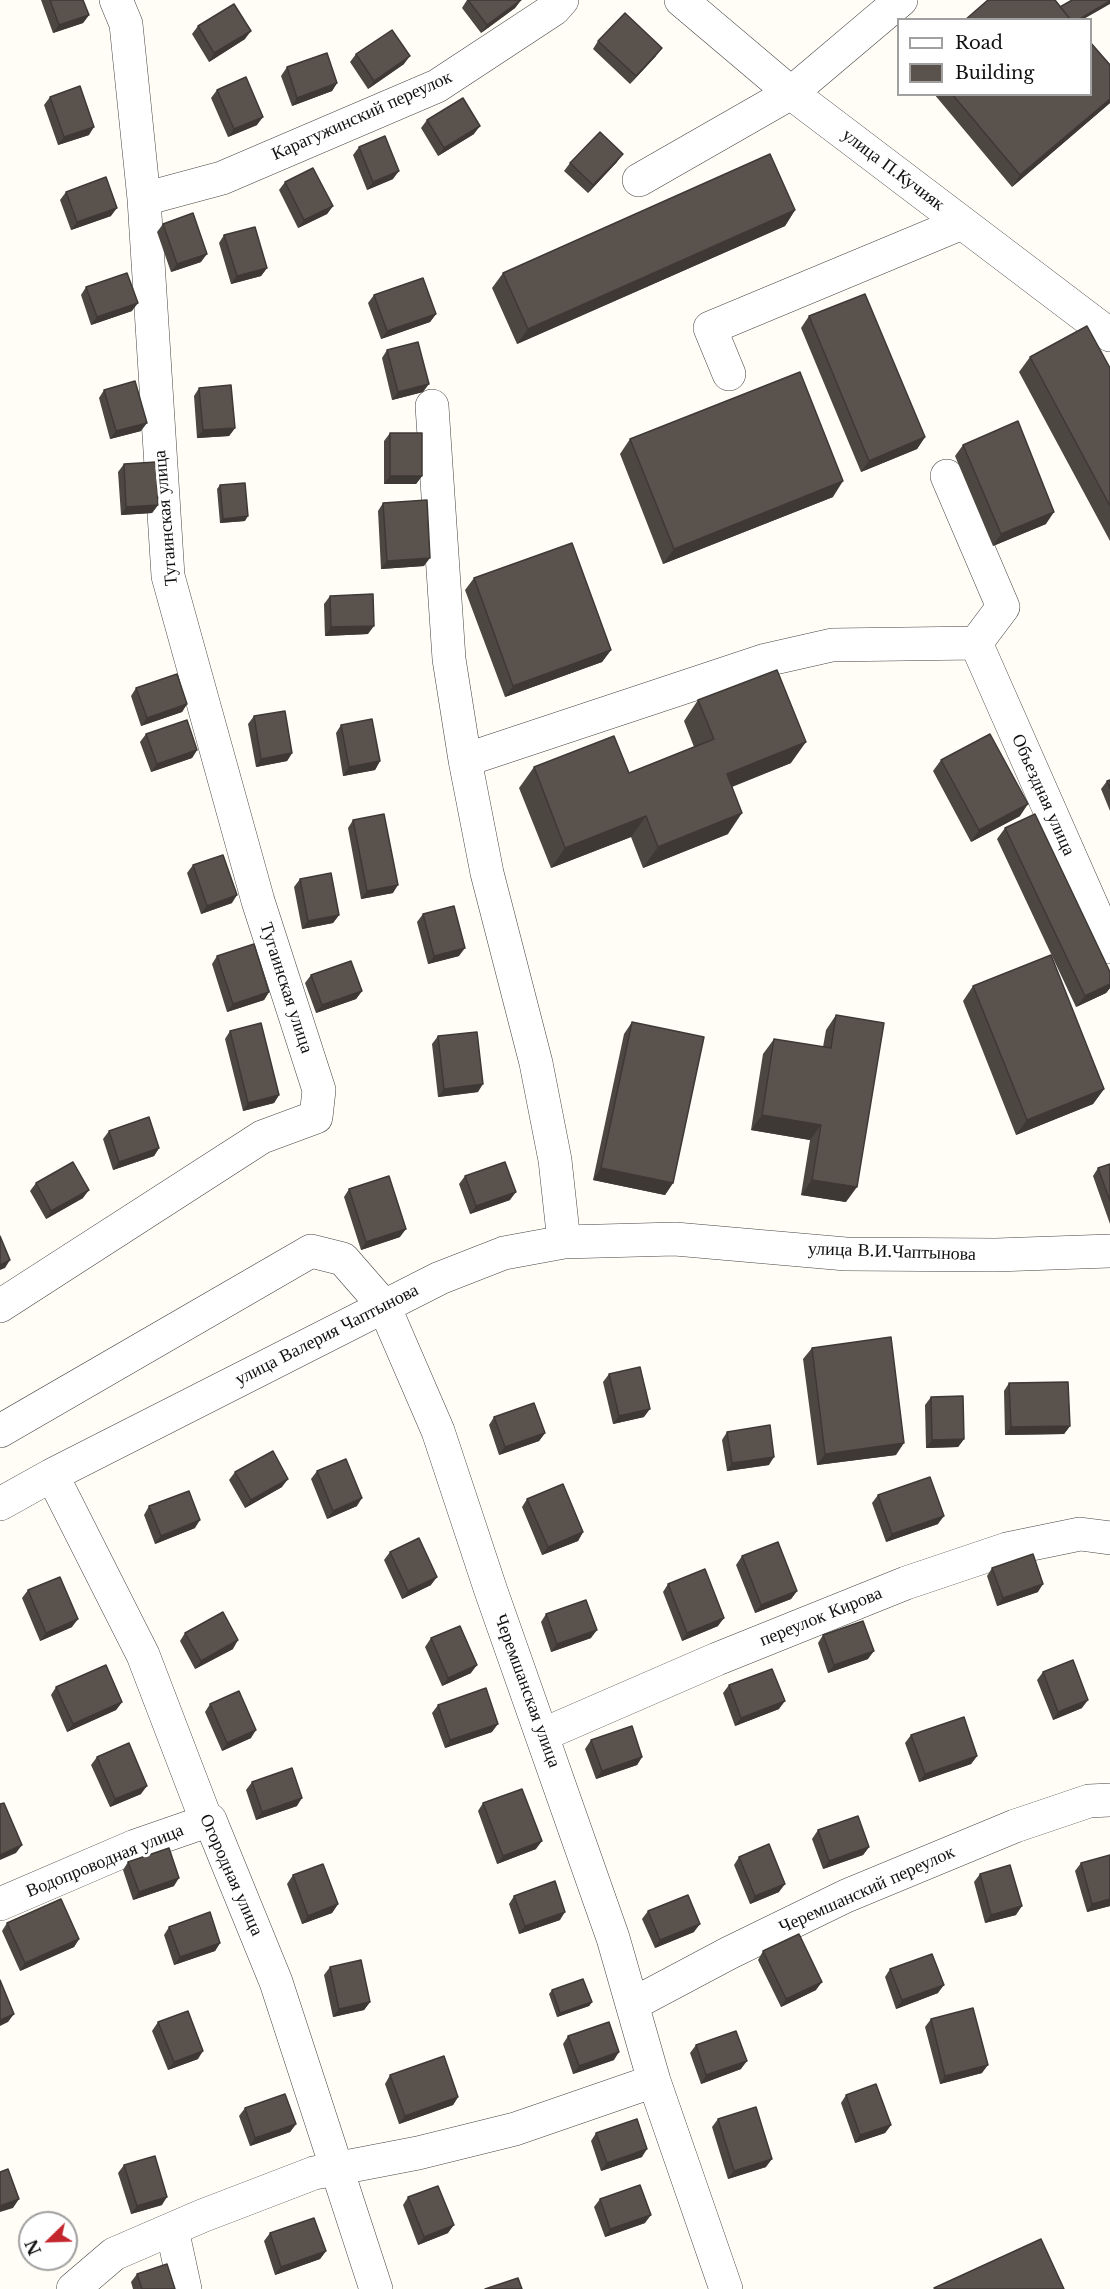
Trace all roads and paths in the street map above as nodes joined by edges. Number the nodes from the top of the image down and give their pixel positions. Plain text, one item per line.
1 (116, 0) edge
2 (562, 0) edge
3 (681, 0) edge
4 (901, 0) edge
5 (791, 93) junction
6 (639, 180) dead end
7 (144, 199) junction
8 (962, 223) junction
9 (1110, 335) edge
10 (729, 374) dead end
11 (432, 406) dead end
12 (947, 476) dead end
13 (976, 643) junction
14 (465, 760) junction
15 (1110, 947) edge
16 (675, 1239) joint
17 (564, 1242) junction
18 (1110, 1251) edge
19 (0, 1306) edge
20 (384, 1306) junction
21 (0, 1431) edge
22 (52, 1475) junction
23 (0, 1504) edge
24 (1110, 1538) edge
25 (542, 1735) junction
26 (1110, 1800) edge
27 (210, 1820) junction
28 (0, 1904) edge
29 (633, 2004) junction
30 (654, 2081) junction
31 (337, 2168) junction
32 (172, 2229) junction
33 (73, 2289) edge
34 (185, 2289) edge
35 (376, 2289) edge
36 (726, 2289) edge

1 - 7 street, Тугаинская улица
2 - 7 street, Карагужинский переулок
3 - 5 street, улица П.Кучияк
4 - 5 street
5 - 6 street
5 - 8 street, улица П.Кучияк
7 - 19 street, Тугаинская улица
8 - 9 street, улица П.Кучияк
8 - 10 street
11 - 14 street
12 - 13 street
13 - 14 street
13 - 15 street, Объездная улица
14 - 17 street
16 - 17 street, улица Валерия Чаптынова
16 - 18 street, улица В.И.Чаптынова
17 - 20 street, улица Валерия Чаптынова
20 - 21 street, Черемшанская улица
20 - 22 street, улица Валерия Чаптынова
20 - 25 street, Черемшанская улица
22 - 23 street, улица Валерия Чаптынова
22 - 27 street, Огородная улица
24 - 25 street, переулок Кирова
25 - 29 street, Черемшанская улица
26 - 29 street, Черемшанский переулок
27 - 28 street, Водопроводная улица
27 - 31 street, Огородная улица
29 - 30 street, Черемшанская улица
30 - 31 street
30 - 36 street, Черемшанская улица
31 - 32 street
31 - 35 street, Огородная улица
32 - 33 street
32 - 34 street

